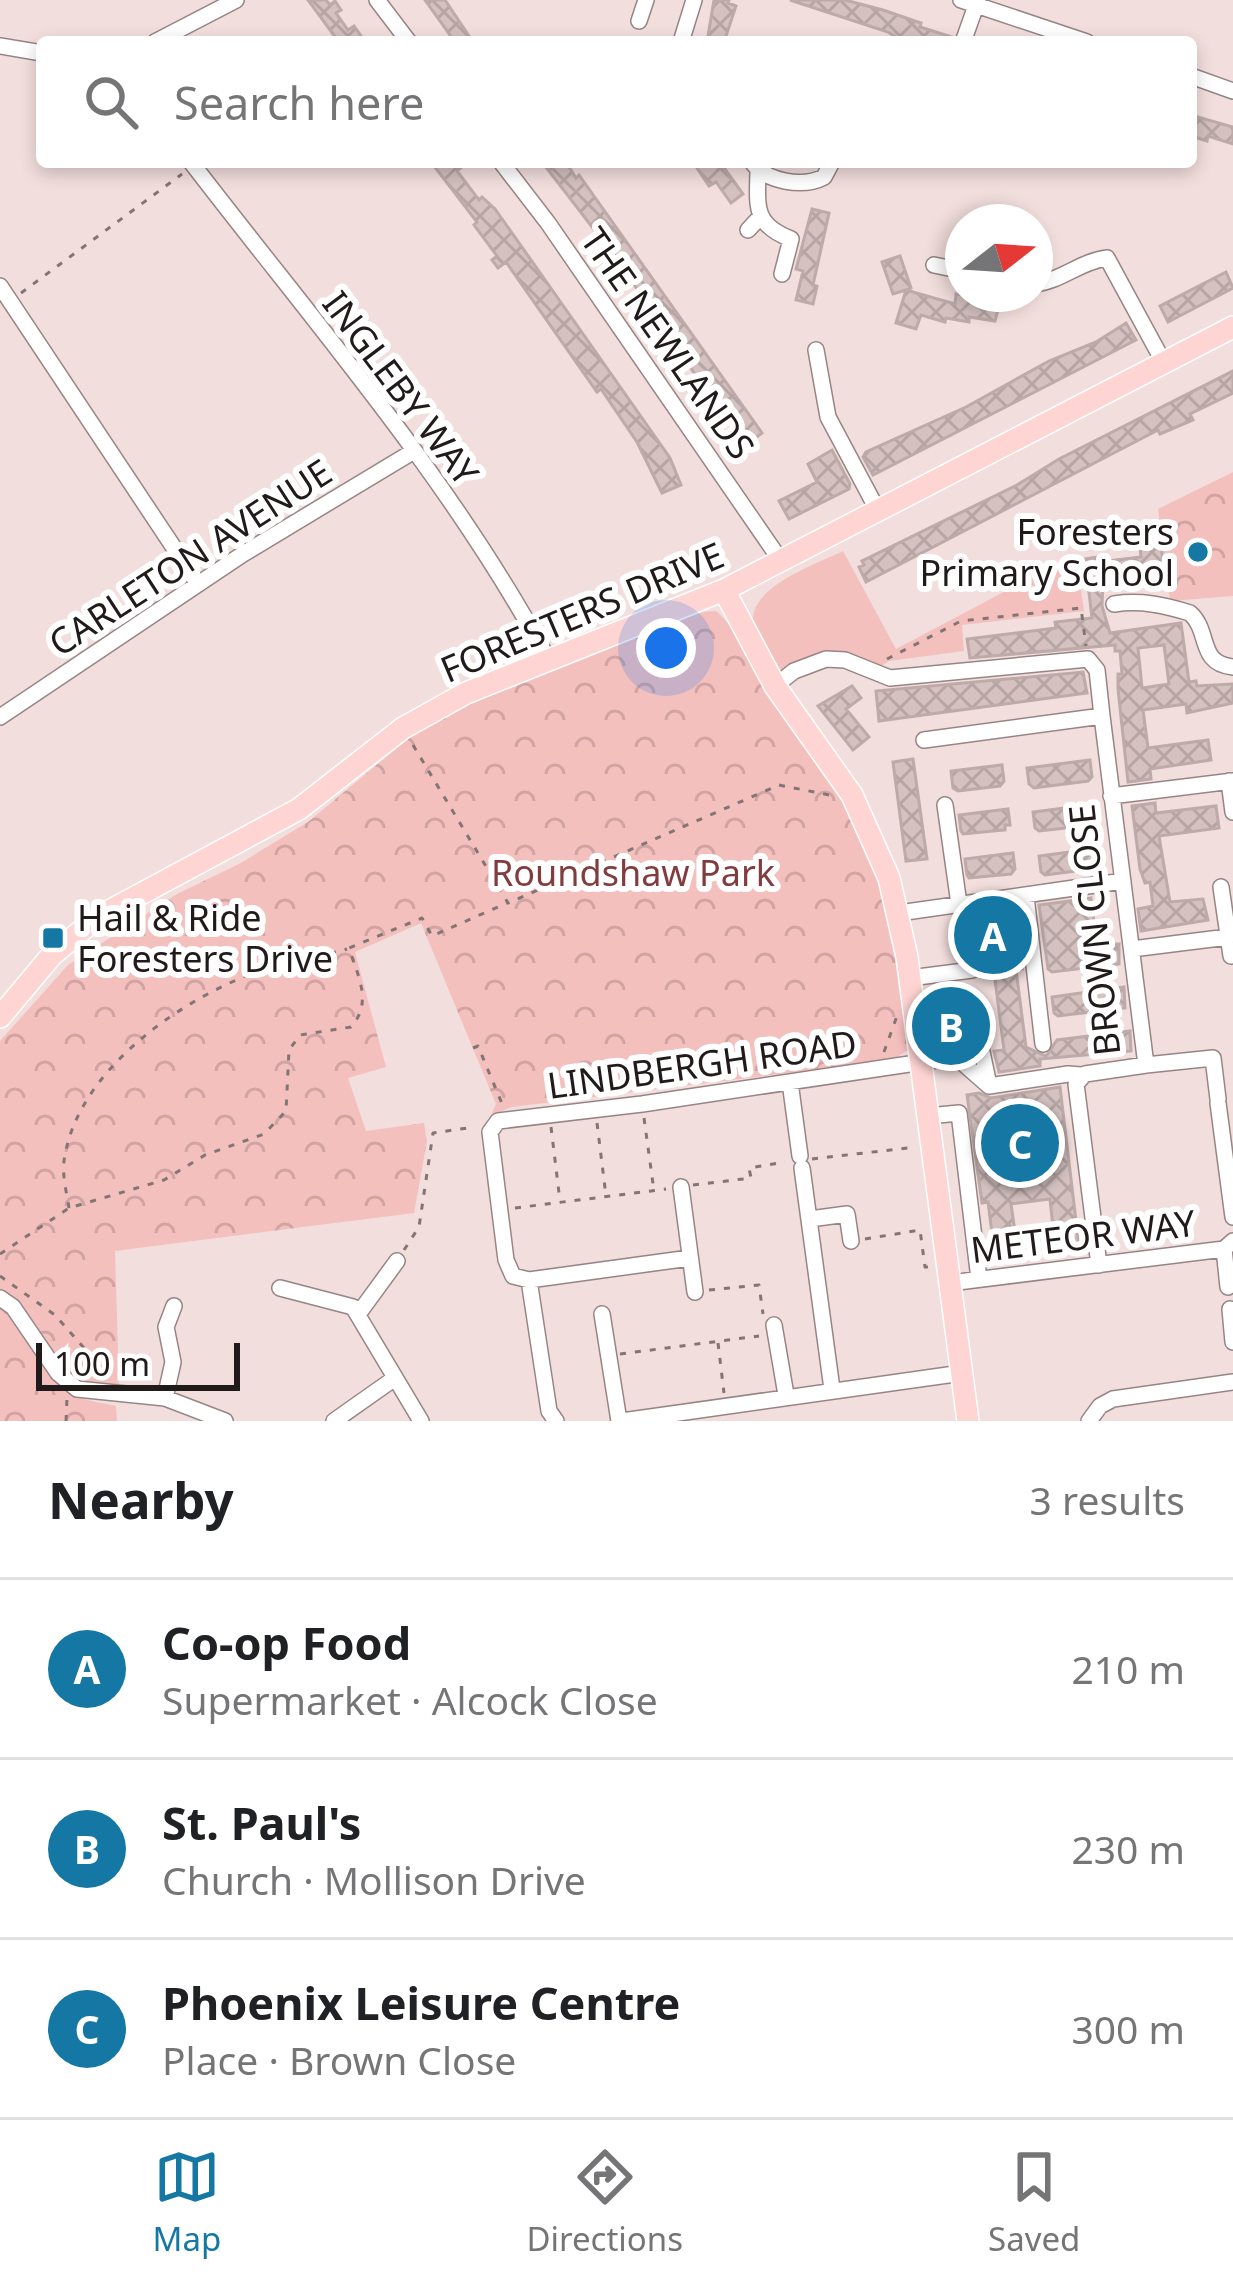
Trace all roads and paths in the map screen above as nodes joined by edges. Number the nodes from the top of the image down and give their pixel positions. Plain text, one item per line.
1 (236, 0) edge
2 (377, 0) edge
3 (646, 0) edge
4 (694, 0) edge
5 (971, 2) edge
6 (639, 21) dead end
7 (167, 36) edge
8 (404, 36) edge
9 (683, 36) edge
10 (964, 36) edge
11 (1070, 36) edge
12 (0, 46) edge
13 (36, 52) edge
14 (1197, 78) edge
15 (1233, 91) edge
16 (186, 168) edge
17 (195, 168) edge
18 (506, 168) edge
19 (755, 168) edge
20 (757, 168) edge
21 (829, 168) edge
22 (760, 217) junction
23 (748, 230) dead end
24 (934, 265) dead end
25 (945, 267) edge
26 (782, 274) dead end
27 (1053, 281) edge
28 (6, 293) edge
29 (1233, 327) edge
30 (816, 350) dead end
31 (1164, 362) junction
32 (415, 451) junction
33 (878, 511) junction
34 (781, 561) junction
35 (198, 584) junction
36 (724, 590) junction
37 (1114, 604) dead end
38 (1088, 659) junction
39 (549, 661) junction
40 (1233, 667) edge
41 (867, 670) junction
42 (776, 686) junction
43 (1102, 716) junction
44 (0, 717) edge
45 (403, 728) junction
46 (924, 740) dead end
47 (1231, 781) edge
48 (832, 796) dead end
49 (1111, 796) junction
50 (945, 806) dead end
51 (1233, 812) edge
52 (1123, 881) junction
53 (1221, 887) dead end
54 (1026, 896) junction
55 (508, 902) junction
56 (959, 904) junction
57 (899, 913) junction
58 (962, 936) dead end
59 (1228, 937) junction
60 (349, 948) junction
61 (1132, 949) junction
62 (1231, 956) edge
63 (972, 970) dead end
64 (910, 978) junction
65 (905, 1015) dead end
66 (0, 1018) edge
67 (1043, 1044) dead end
68 (981, 1047) dead end
69 (473, 1048) dead end
70 (921, 1062) junction
71 (1146, 1065) junction
72 (886, 1070) junction
73 (1082, 1075) junction
74 (790, 1082) junction
75 (989, 1086) junction
76 (642, 1104) junction
77 (596, 1109) junction
78 (550, 1115) junction
79 (928, 1116) junction
80 (500, 1122) junction
81 (932, 1146) junction
82 (681, 1187) junction
83 (654, 1190) junction
84 (606, 1196) junction
85 (560, 1203) junction
86 (68, 1208) junction
87 (501, 1210) junction
88 (1233, 1217) edge
89 (810, 1219) junction
90 (851, 1241) joint
91 (1228, 1245) edge
92 (0, 1254) edge
93 (690, 1258) junction
94 (397, 1261) joint
95 (1099, 1265) junction
96 (926, 1267) dead end
97 (0, 1276) edge
98 (979, 1279) junction
99 (529, 1280) junction
100 (950, 1282) junction
101 (1228, 1287) dead end
102 (280, 1288) dead end
103 (695, 1292) joint
104 (0, 1298) edge
105 (174, 1306) dead end
106 (1230, 1309) dead end
107 (359, 1313) junction
108 (602, 1314) dead end
109 (768, 1327) junction
110 (718, 1341) junction
111 (1233, 1342) edge
112 (608, 1355) junction
113 (962, 1373) junction
114 (395, 1378) junction
115 (1233, 1382) edge
116 (67, 1383) junction
117 (832, 1389) junction
118 (126, 1394) junction
119 (786, 1395) junction
120 (165, 1398) junction
121 (725, 1405) junction
122 (66, 1421) edge
123 (224, 1421) edge
124 (334, 1421) edge
125 (421, 1421) edge
126 (556, 1421) edge
127 (620, 1421) edge
128 (968, 1421) edge
129 (1089, 1421) edge

1 - 7 street
2 - 8 street
3 - 6 street
4 - 9 street
5 - 10 street
5 - 11 street
12 - 13 street
14 - 15 street
16 - 28 path
17 - 32 street, INGLEBY WAY
18 - 34 street, THE NEWLANDS
19 - 22 street
20 - 21 street
22 - 23 street
22 - 26 street
24 - 25 street
27 - 31 street
28 - 35 street
29 - 31 main road, FORESTERS DRIVE
30 - 33 street
31 - 33 main road, FORESTERS DRIVE
32 - 35 street, CARLETON AVENUE
32 - 39 street, INGLEBY WAY
33 - 34 main road, FORESTERS DRIVE
34 - 36 main road, FORESTERS DRIVE
35 - 44 street, CARLETON AVENUE
36 - 39 main road, FORESTERS DRIVE
36 - 42 main road
37 - 40 street
38 - 41 street
38 - 41 path
38 - 43 street, BROWN CLOSE
39 - 45 main road, FORESTERS DRIVE
41 - 42 street
42 - 57 main road
43 - 46 street
43 - 49 street, BROWN CLOSE
45 - 55 path
45 - 66 main road, FORESTERS DRIVE
47 - 49 street
47 - 51 street
48 - 55 path
49 - 52 street, BROWN CLOSE
50 - 56 street
52 - 54 street
52 - 61 street, BROWN CLOSE
53 - 59 street
54 - 56 street
54 - 67 street
55 - 60 path
56 - 57 street
56 - 58 path
57 - 64 main road
59 - 61 street
59 - 62 street
60 - 86 path
60 - 86 path
61 - 71 street, BROWN CLOSE
63 - 64 street
64 - 70 main road
65 - 72 path
68 - 75 street
69 - 80 path
70 - 72 street, LINDBERGH ROAD
70 - 75 street
70 - 79 main road
71 - 73 street, BROWN CLOSE
71 - 88 street, METEOR WAY
72 - 74 street, LINDBERGH ROAD
73 - 75 street
73 - 95 street, BROWN CLOSE
74 - 76 street, LINDBERGH ROAD
74 - 89 street
76 - 77 street, LINDBERGH ROAD
76 - 83 path
77 - 78 street, LINDBERGH ROAD
77 - 84 path
78 - 80 street, LINDBERGH ROAD
78 - 85 path
79 - 81 main road
79 - 98 street
80 - 87 street
80 - 94 path
81 - 82 path
81 - 100 main road
82 - 83 path
82 - 93 street
83 - 84 path
84 - 85 path
85 - 87 path
86 - 92 path
87 - 99 street
89 - 90 street
89 - 117 street
90 - 96 path
91 - 95 street, METEOR WAY
91 - 101 street, METEOR WAY
93 - 99 street
93 - 103 street
94 - 107 street
95 - 98 street, METEOR WAY
97 - 118 path
98 - 100 street, METEOR WAY
99 - 126 street
100 - 113 main road
102 - 107 street
103 - 109 path
104 - 116 street
105 - 120 street
106 - 111 street
107 - 114 street
108 - 112 street
109 - 110 path
109 - 119 street
110 - 112 path
110 - 121 path
112 - 127 street
113 - 117 street
113 - 128 main road
114 - 124 street
114 - 125 street
115 - 129 street
116 - 118 street
116 - 122 path
117 - 119 street
118 - 120 street
119 - 121 street
120 - 123 street
121 - 127 street

